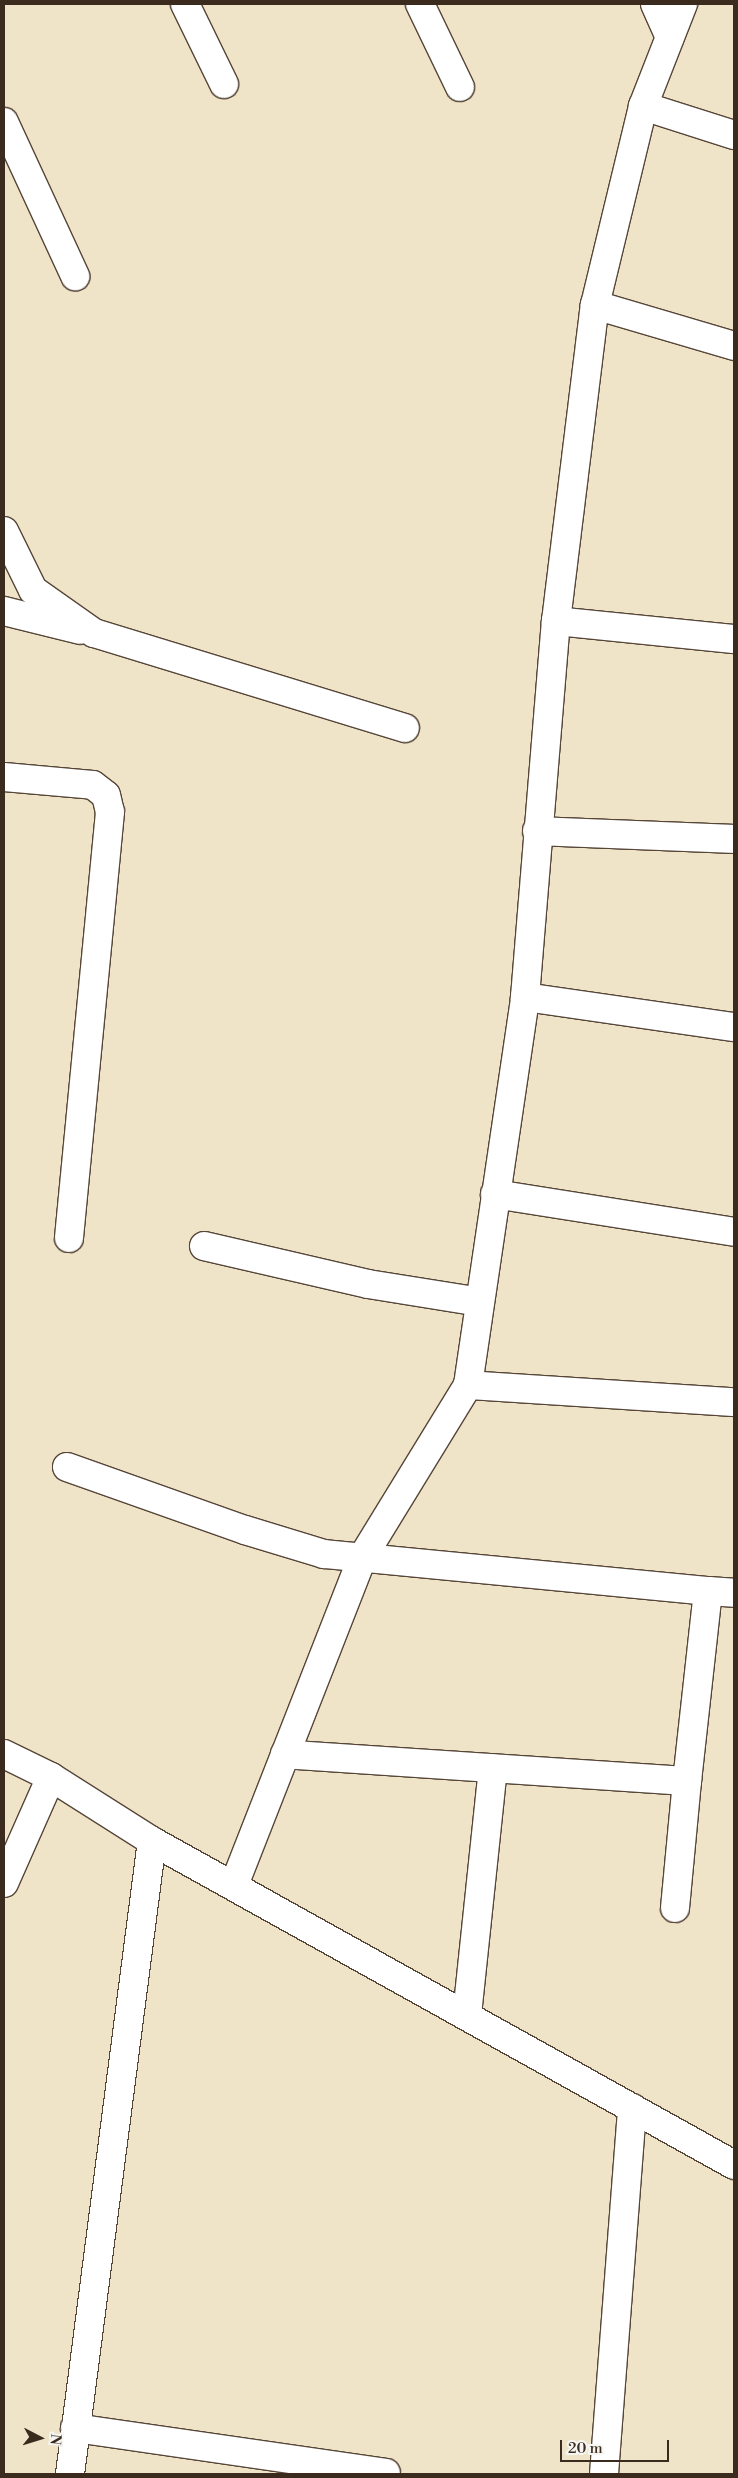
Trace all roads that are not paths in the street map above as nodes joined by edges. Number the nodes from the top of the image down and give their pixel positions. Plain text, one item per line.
1 (185, 4) edge
2 (420, 4) edge
3 (655, 4) edge
4 (683, 4) edge
5 (670, 37) junction
6 (224, 84) dead end
7 (460, 87) dead end
8 (643, 106) junction
9 (4, 122) edge
10 (734, 135) edge
11 (75, 276) dead end
12 (595, 305) junction
13 (734, 346) edge
14 (4, 531) edge
15 (4, 611) edge
16 (556, 621) junction
17 (94, 633) junction
18 (734, 638) edge
19 (405, 728) dead end
20 (4, 776) edge
21 (538, 831) junction
22 (734, 839) edge
23 (525, 997) junction
24 (734, 1027) edge
25 (495, 1194) junction
26 (734, 1232) edge
27 (69, 1238) dead end
28 (204, 1246) dead end
29 (480, 1302) junction
30 (468, 1385) junction
31 (734, 1402) edge
32 (66, 1467) dead end
33 (362, 1558) junction
34 (721, 1592) edge
35 (4, 1754) edge
36 (285, 1754) junction
37 (493, 1768) junction
38 (51, 1777) junction
39 (687, 1781) junction
40 (152, 1841) junction
41 (4, 1883) edge
42 (234, 1885) junction
43 (675, 1908) dead end
44 (467, 2015) junction
45 (632, 2108) junction
46 (732, 2156) edge
47 (76, 2428) junction
48 (70, 2474) edge
49 (386, 2474) edge
50 (604, 2474) edge

1 - 6 street
2 - 7 street
3 - 5 street
4 - 5 street
5 - 8 street
8 - 10 street
8 - 12 street
9 - 11 street
12 - 13 street
12 - 16 street
14 - 17 street
15 - 17 street
16 - 18 street
16 - 21 street
17 - 19 street
20 - 27 street
21 - 22 street
21 - 23 street
23 - 24 street
23 - 25 street
25 - 26 street
25 - 29 street
28 - 29 street
29 - 30 street
30 - 31 street
30 - 33 street
32 - 33 street
33 - 34 street
33 - 36 street
34 - 39 street
35 - 38 street
36 - 37 street
36 - 42 street
37 - 39 street
37 - 44 street
38 - 40 street
38 - 41 street
39 - 43 street
40 - 42 street
40 - 47 street
42 - 44 street
44 - 45 street
45 - 46 street
45 - 50 street
47 - 48 street
47 - 49 street

